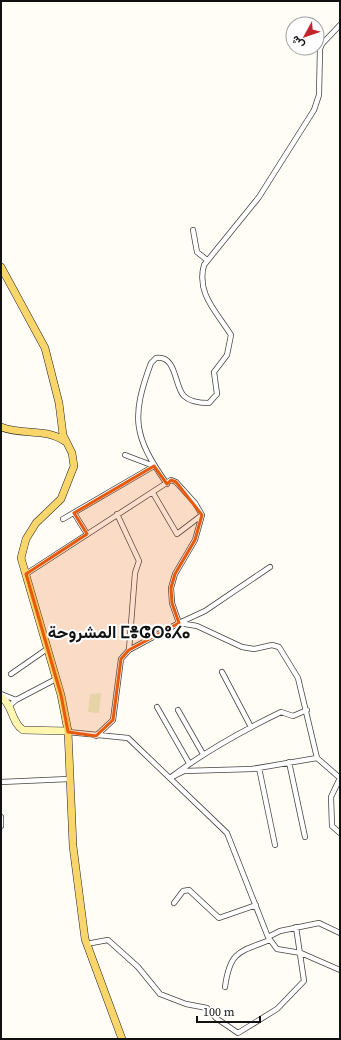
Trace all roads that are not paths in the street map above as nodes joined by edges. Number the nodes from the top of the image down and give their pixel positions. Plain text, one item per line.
1 (340, 25) edge
2 (193, 230) dead end
3 (207, 260) junction
4 (1, 267) edge
5 (1, 427) edge
6 (67, 443) junction
7 (125, 455) dead end
8 (154, 466) junction
9 (167, 484) junction
10 (153, 493) junction
11 (74, 513) junction
12 (117, 514) junction
13 (202, 515) junction
14 (63, 519) dead end
15 (87, 534) junction
16 (270, 567) dead end
17 (26, 574) junction
18 (179, 623) junction
19 (47, 648) junction
20 (129, 650) junction
21 (222, 672) dead end
22 (11, 674) dead end
23 (56, 679) junction
24 (1, 694) edge
25 (1, 697) edge
26 (16, 700) junction
27 (9, 706) junction
28 (157, 708) dead end
29 (178, 710) dead end
30 (307, 710) junction
31 (251, 727) junction
32 (68, 731) junction
33 (96, 736) junction
34 (203, 754) junction
35 (317, 758) junction
36 (289, 762) junction
37 (189, 763) junction
38 (259, 768) junction
39 (170, 778) junction
40 (69, 779) junction
41 (1, 782) edge
42 (1, 817) edge
43 (1, 826) edge
44 (340, 833) edge
45 (305, 837) dead end
46 (275, 844) dead end
47 (174, 903) dead end
48 (256, 905) junction
49 (296, 927) junction
50 (340, 933) edge
51 (269, 939) junction
52 (86, 944) junction
53 (301, 953) junction
54 (340, 970) edge
55 (225, 986) dead end
56 (122, 1039) edge

1 - 3 street
2 - 3 street
3 - 8 street
4 - 6 main road
5 - 6 main road
6 - 17 main road
7 - 8 street
8 - 9 street
8 - 11 street
9 - 10 street
9 - 13 street
10 - 12 street
10 - 13 street
11 - 14 street
11 - 15 street
12 - 15 street
12 - 20 street
13 - 18 street
15 - 17 street
16 - 18 street
17 - 19 main road
18 - 20 street
18 - 30 street
19 - 22 street
19 - 23 main road
20 - 33 street
21 - 31 street
23 - 26 street
23 - 32 main road
24 - 26 street
25 - 27 main road
26 - 27 street
27 - 32 main road
28 - 37 street
29 - 34 street
30 - 31 street
30 - 35 street
31 - 34 street
32 - 33 street
32 - 40 main road
33 - 39 street
34 - 37 street
35 - 36 street
35 - 44 street
36 - 38 street
36 - 45 street
37 - 39 street
38 - 39 street
38 - 46 street
39 - 48 street
40 - 41 street
40 - 52 main road
42 - 43 street
47 - 48 street
48 - 51 street
49 - 50 street
49 - 51 street
49 - 53 street
51 - 53 street
51 - 55 street
52 - 53 street
52 - 56 main road
53 - 54 street

